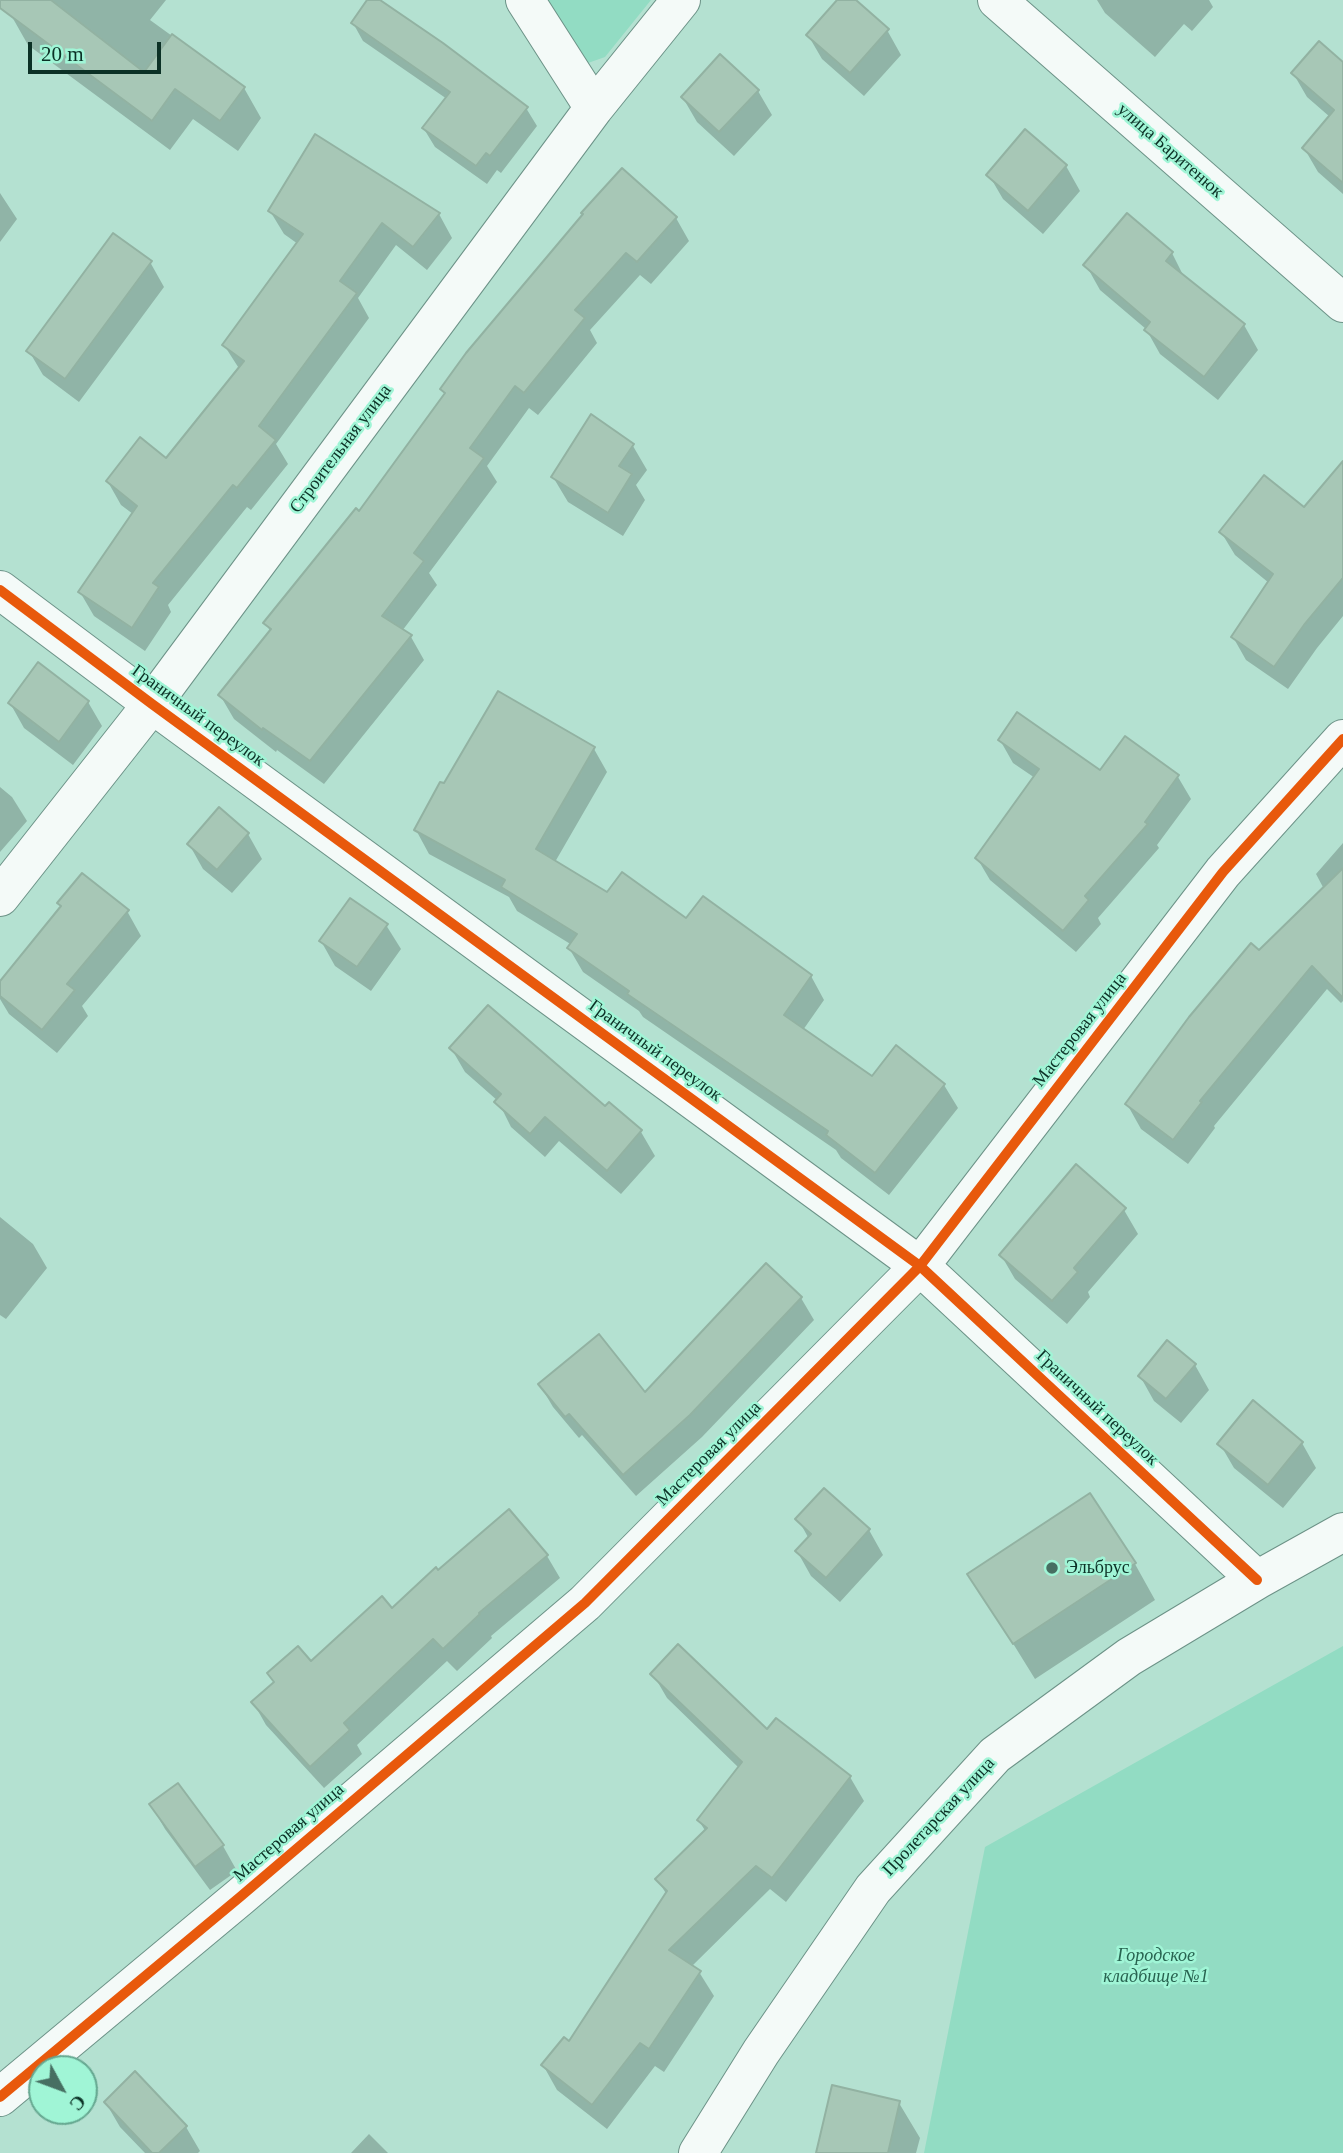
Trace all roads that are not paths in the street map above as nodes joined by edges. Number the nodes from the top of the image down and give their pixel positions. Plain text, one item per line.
1 (525, 0) edge
2 (681, 0) edge
3 (997, 0) edge
4 (594, 108) junction
5 (1343, 303) edge
6 (0, 590) edge
7 (152, 705) junction
8 (1343, 738) edge
9 (0, 897) edge
10 (920, 1266) junction
11 (1343, 1532) edge
12 (1257, 1580) junction
13 (0, 2097) edge
14 (698, 2153) edge

1 - 4 street
2 - 4 street, Строительная улица
3 - 5 street, улица Баритенюк
4 - 7 street, Строительная улица
6 - 7 street, Граничный переулок
7 - 9 street, Строительная улица
7 - 10 street, Граничный переулок
8 - 10 street, Мастеровая улица
10 - 12 street, Граничный переулок
10 - 13 street, Мастеровая улица
11 - 12 street, Пролетарская улица
12 - 14 street, Пролетарская улица

